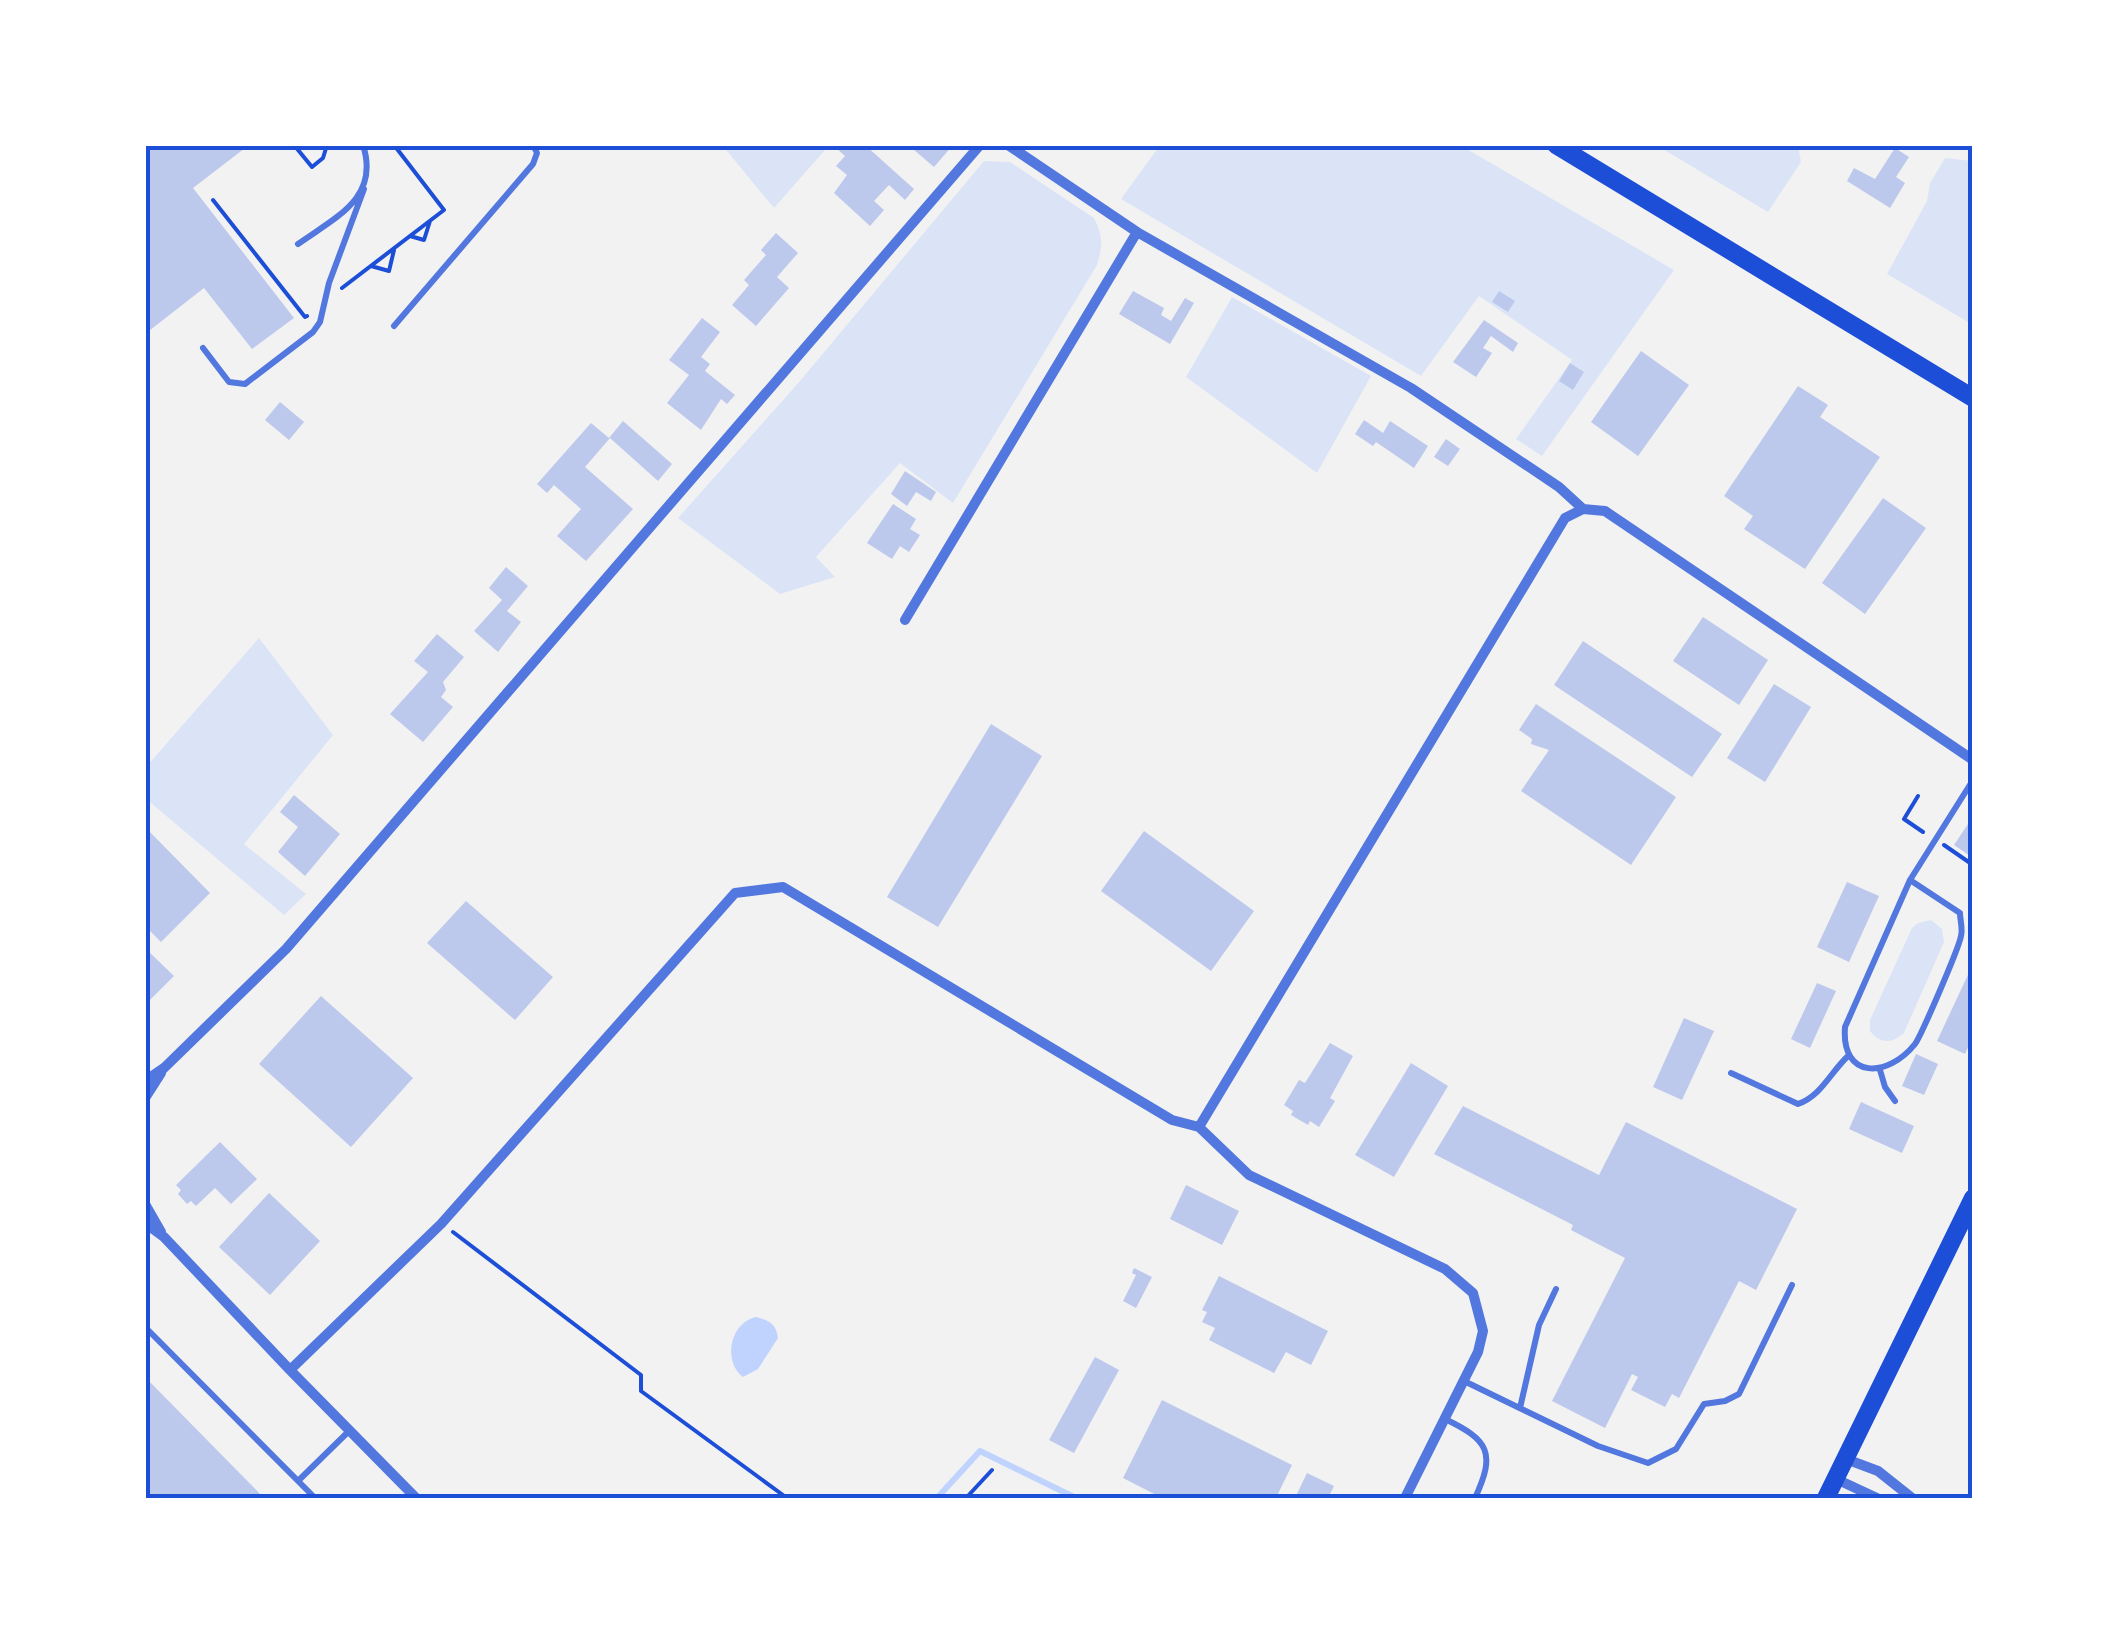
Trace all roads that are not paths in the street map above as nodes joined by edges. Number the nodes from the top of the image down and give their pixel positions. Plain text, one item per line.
1 (363, 145) edge
2 (533, 145) edge
3 (980, 145) edge
4 (1008, 145) edge
5 (1556, 145) edge
6 (364, 189) junction
7 (1137, 232) junction
8 (298, 244) dead end
9 (394, 326) dead end
10 (204, 348) dead end
11 (1973, 398) edge
12 (1582, 509) junction
13 (905, 620) dead end
14 (1973, 760) edge
15 (1973, 780) edge
16 (1910, 880) junction
17 (1848, 1056) junction
18 (164, 1068) junction
19 (1880, 1070) junction
20 (1731, 1073) dead end
21 (145, 1081) edge
22 (145, 1098) edge
23 (1894, 1101) dead end
24 (1199, 1127) junction
25 (1973, 1198) edge
26 (145, 1204) edge
27 (145, 1223) edge
28 (164, 1237) junction
29 (1792, 1285) dead end
30 (1556, 1289) dead end
31 (145, 1326) edge
32 (290, 1370) junction
33 (1464, 1381) junction
34 (1520, 1408) junction
35 (1445, 1419) junction
36 (348, 1432) junction
37 (1846, 1459) junction
38 (1836, 1479) junction
39 (298, 1481) junction
40 (316, 1498) edge
41 (416, 1498) edge
42 (1406, 1498) edge
43 (1475, 1498) edge
44 (1826, 1498) edge
45 (1876, 1498) edge
46 (1912, 1498) edge

1 - 6 lane
2 - 9 lane
3 - 18 street
4 - 7 street
5 - 11 main road
6 - 8 lane
6 - 10 lane
7 - 12 street
7 - 13 street
12 - 14 street
12 - 24 street
15 - 16 lane
16 - 17 lane
16 - 19 lane
17 - 19 lane
17 - 20 lane
18 - 21 street
18 - 22 street
19 - 23 lane
24 - 32 street
24 - 33 street
25 - 37 main road
26 - 28 street
27 - 28 street
28 - 32 street
29 - 34 lane
30 - 34 lane
31 - 39 lane
32 - 36 street
33 - 34 lane
33 - 35 street
35 - 42 street
35 - 43 lane
36 - 39 lane
36 - 41 street
37 - 38 main road
37 - 46 street
38 - 44 main road
38 - 45 street
39 - 40 lane

